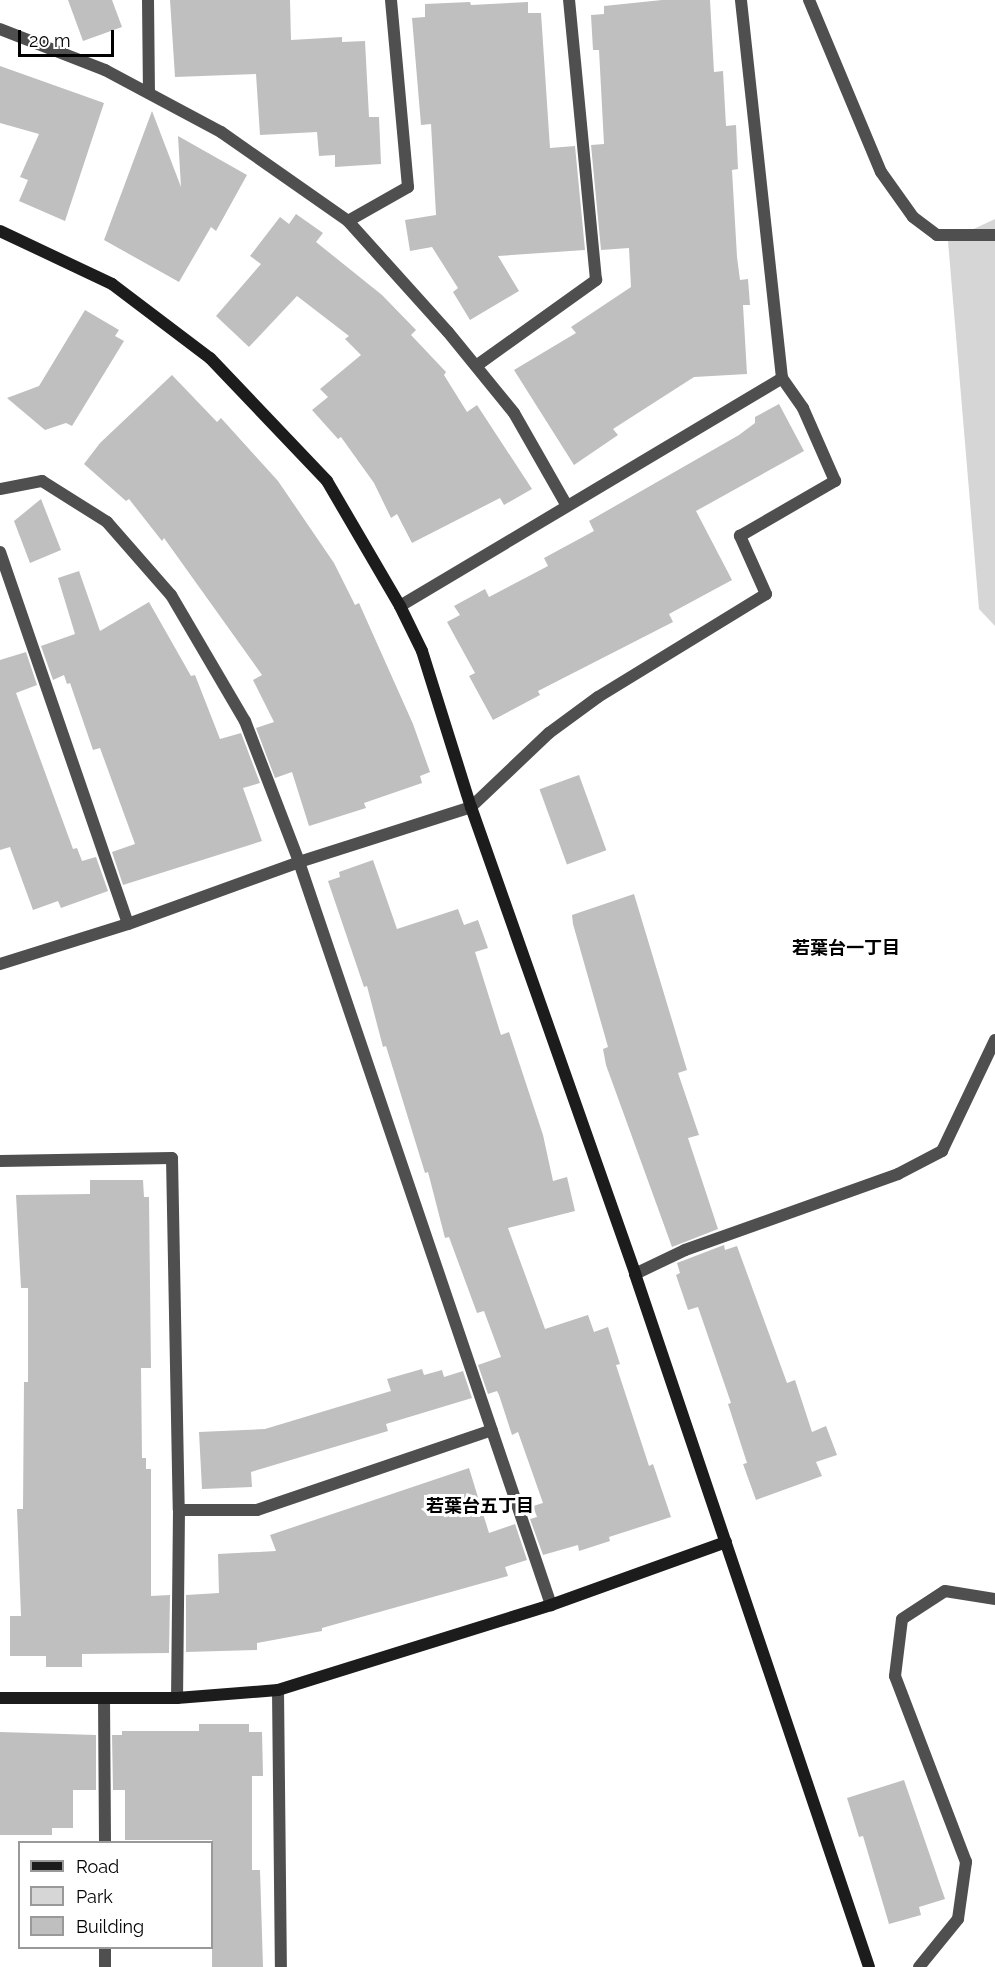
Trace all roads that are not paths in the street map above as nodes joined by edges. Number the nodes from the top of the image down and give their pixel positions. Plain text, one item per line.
1 (148, 0) edge
2 (391, 0) edge
3 (569, 0) edge
4 (741, 0) edge
5 (809, 0) edge
6 (0, 29) edge
7 (149, 93) junction
8 (348, 221) junction
9 (0, 231) edge
10 (995, 235) edge
11 (476, 366) junction
12 (782, 378) junction
13 (0, 489) edge
14 (566, 504) junction
15 (0, 552) edge
16 (400, 606) junction
17 (471, 807) junction
18 (299, 862) junction
19 (128, 924) junction
20 (0, 964) edge
21 (995, 1040) edge
22 (0, 1161) edge
23 (635, 1274) junction
24 (492, 1430) junction
25 (179, 1510) junction
26 (726, 1542) junction
27 (995, 1599) edge
28 (552, 1605) junction
29 (278, 1690) junction
30 (0, 1698) edge
31 (104, 1698) junction
32 (177, 1698) junction
33 (105, 1841) edge
34 (105, 1949) edge
35 (105, 1967) edge
36 (281, 1967) edge
37 (869, 1967) edge
38 (919, 1967) edge

1 - 7 street
2 - 8 street
3 - 11 street
4 - 12 street
5 - 10 street
6 - 7 street
7 - 8 street
8 - 11 street
9 - 16 street
11 - 14 street
12 - 14 street
12 - 17 street
13 - 18 street
14 - 16 street
15 - 19 street
16 - 17 street
17 - 18 street
17 - 23 street
18 - 19 street
18 - 24 street
19 - 20 street
21 - 23 street
22 - 25 street
23 - 26 street
24 - 25 street
24 - 28 street
25 - 32 street
26 - 28 street
26 - 37 street
27 - 38 street
28 - 29 street
29 - 32 street
29 - 36 street
30 - 31 street
31 - 32 street
31 - 33 street
34 - 35 street

